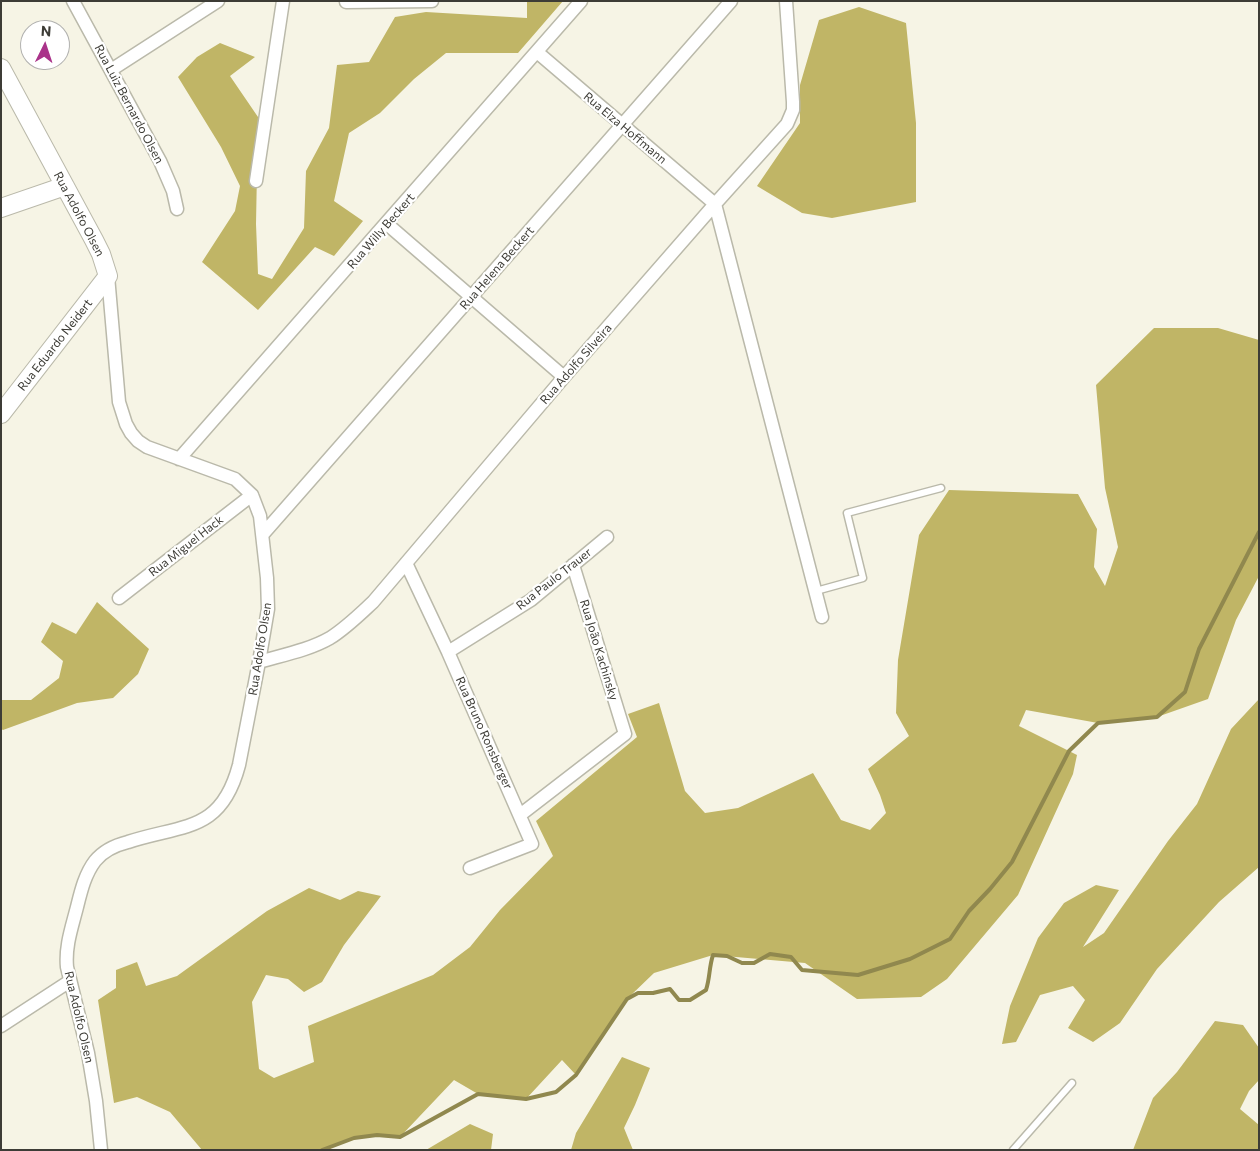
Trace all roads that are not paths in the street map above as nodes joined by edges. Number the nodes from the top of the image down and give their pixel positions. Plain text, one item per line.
1 (74, 1) edge
2 (283, 1) edge
3 (432, 1) edge
4 (581, 1) edge
5 (732, 1) edge
6 (786, 1) edge
7 (216, 2) edge
8 (346, 2) edge
9 (413, 2) edge
10 (537, 52) junction
11 (1, 68) edge
12 (111, 70) junction
13 (622, 125) junction
14 (256, 181) dead end
15 (64, 186) junction
16 (715, 204) junction
17 (1, 208) edge
18 (177, 209) dead end
19 (387, 224) junction
20 (108, 276) junction
21 (471, 297) junction
22 (564, 377) junction
23 (1, 414) edge
24 (179, 459) junction
25 (941, 488) dead end
26 (252, 495) junction
27 (263, 534) junction
28 (607, 537) dead end
29 (406, 563) junction
30 (573, 565) junction
31 (816, 591) junction
32 (119, 598) dead end
33 (822, 617) dead end
34 (448, 652) junction
35 (259, 662) junction
36 (520, 815) junction
37 (470, 868) dead end
38 (70, 981) junction
39 (1, 1026) edge
40 (1072, 1083) dead end
41 (101, 1150) edge
42 (1013, 1150) edge

1 - 12 street, Rua Luiz Bernardo Olsen
2 - 14 street
3 - 9 street
4 - 10 street, Rua Willy Beckert
5 - 13 street, Rua Helena Beckert
6 - 16 street, Rua Adolfo Silveira
7 - 12 street
8 - 9 street
10 - 13 street, Rua Elza Hoffmann
10 - 19 street, Rua Willy Beckert
11 - 15 main road, Rua Adolfo Olsen
12 - 18 street, Rua Luiz Bernardo Olsen
13 - 16 street, Rua Elza Hoffmann
13 - 21 street, Rua Helena Beckert
15 - 17 main road
15 - 20 main road, Rua Adolfo Olsen
16 - 22 street, Rua Adolfo Silveira
16 - 31 street
19 - 21 street
19 - 24 street, Rua Willy Beckert
20 - 23 main road, Rua Eduardo Neidert
20 - 24 street, Rua Adolfo Olsen
21 - 22 street
21 - 27 street, Rua Helena Beckert
22 - 29 street, Rua Adolfo Silveira
24 - 26 street, Rua Adolfo Olsen
25 - 31 lane
26 - 27 street, Rua Adolfo Olsen
26 - 32 street, Rua Miguel Hack
27 - 35 street, Rua Adolfo Olsen
28 - 30 street, Rua Paulo Trauer
29 - 34 street, Rua Bruno Ronsberger
29 - 35 street, Rua Adolfo Silveira
30 - 34 street, Rua Paulo Trauer
30 - 36 street, Rua João Kachinsky
31 - 33 street
34 - 36 street, Rua Bruno Ronsberger
35 - 38 street, Rua Adolfo Olsen
36 - 37 street, Rua Bruno Ronsberger
38 - 39 street
38 - 41 street, Rua Adolfo Olsen
40 - 42 lane

